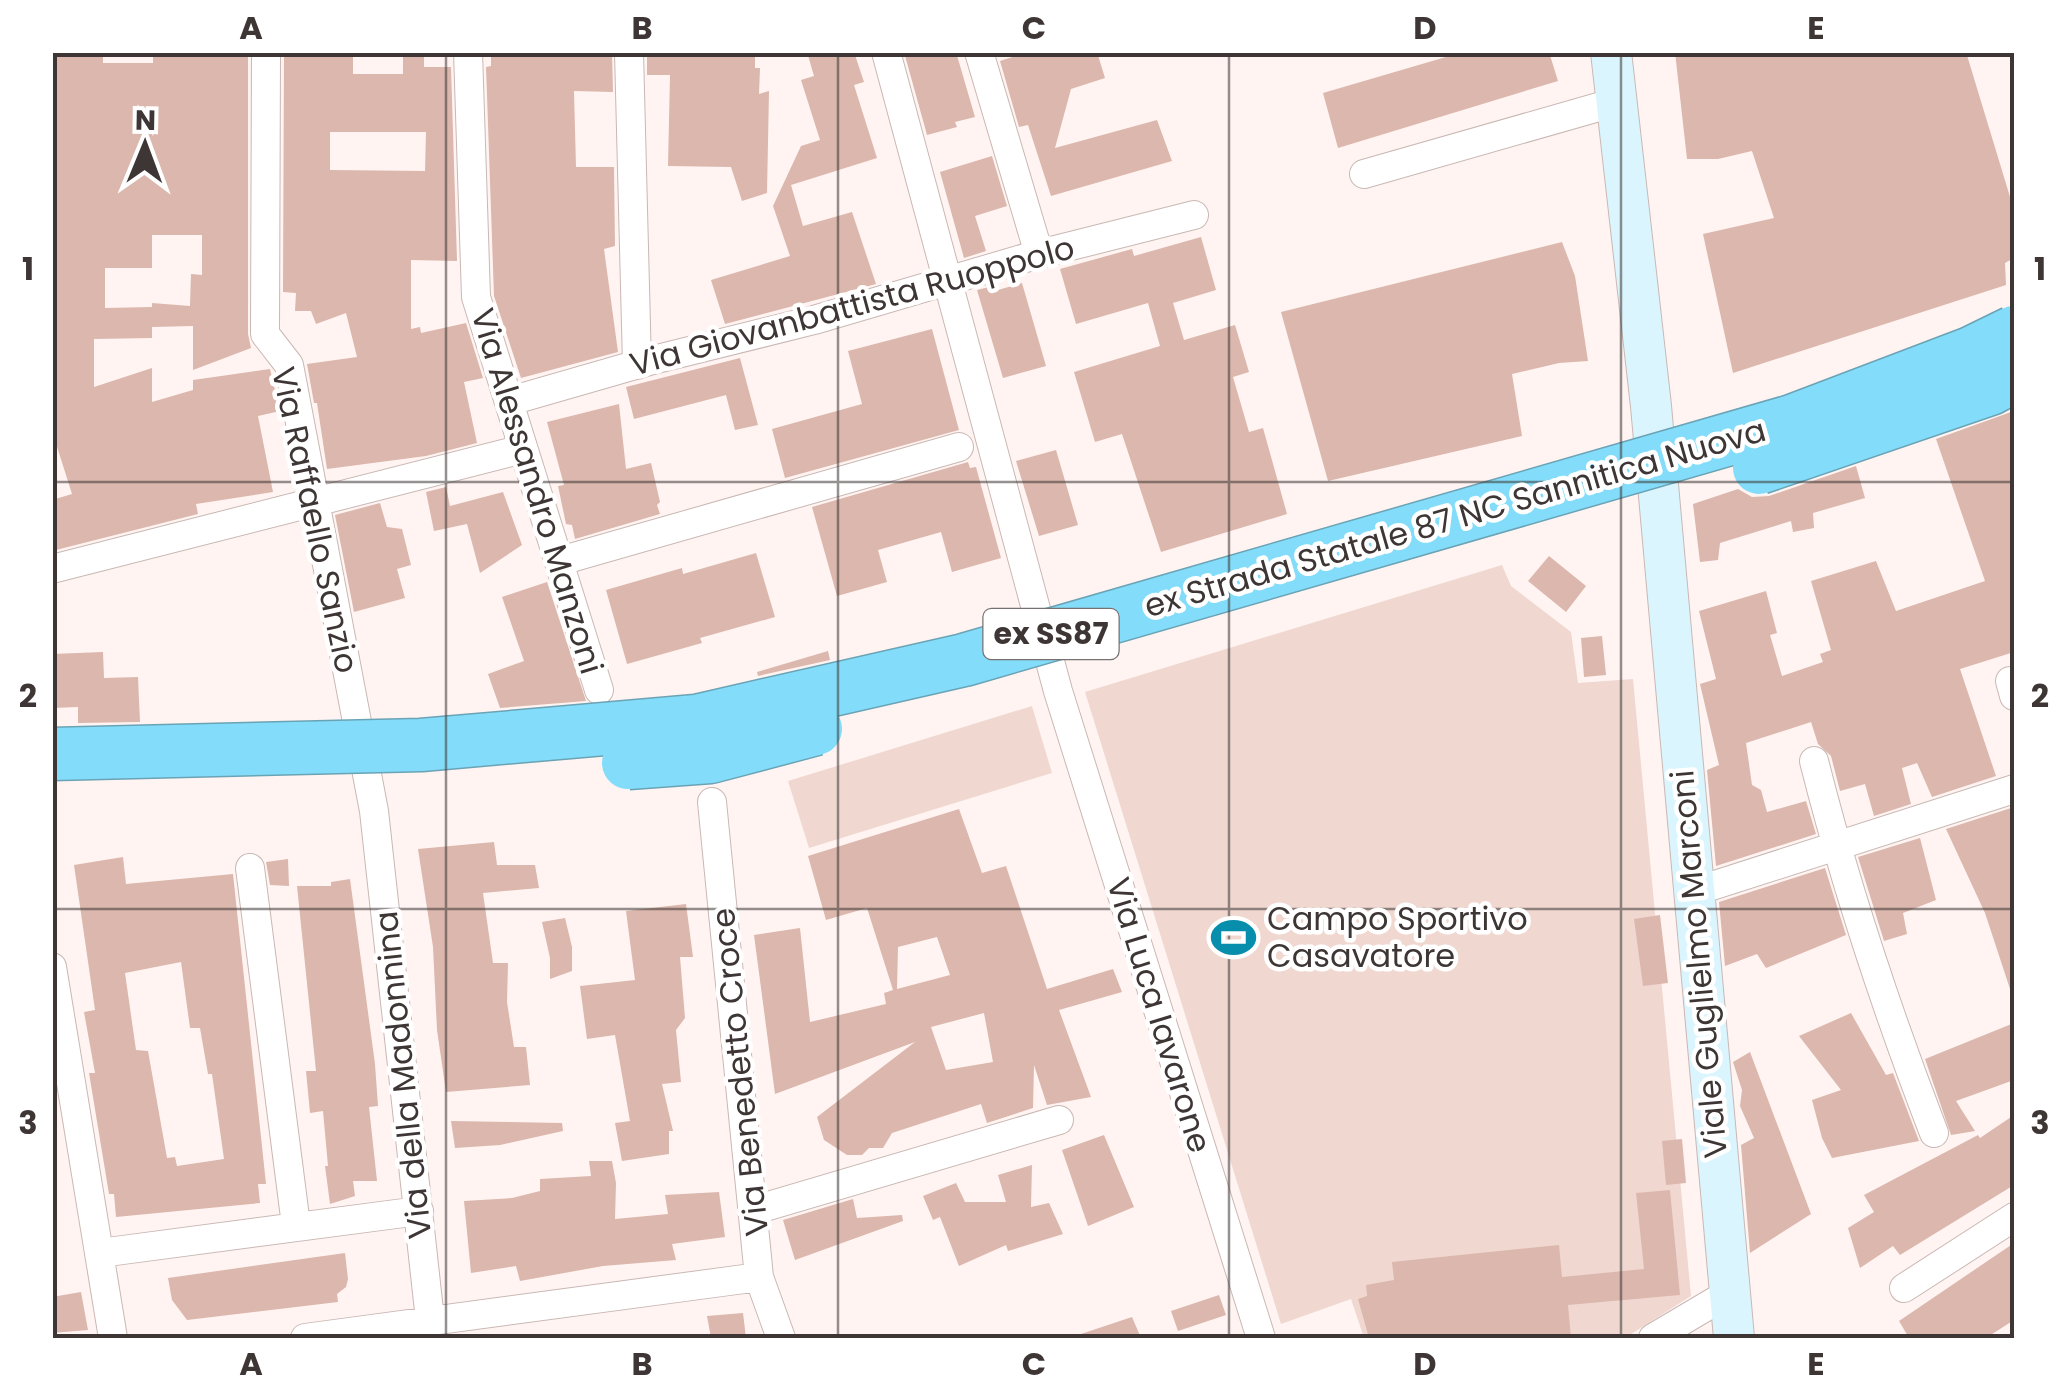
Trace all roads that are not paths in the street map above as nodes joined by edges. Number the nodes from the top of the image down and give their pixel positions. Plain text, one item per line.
1 (266, 52) edge
2 (468, 52) edge
3 (629, 52) edge
4 (886, 52) edge
5 (979, 52) edge
6 (1611, 52) edge
7 (1616, 102) junction
8 (1364, 174) dead end
9 (1194, 215) dead end
10 (1039, 254) junction
11 (947, 280) junction
12 (2014, 332) edge
13 (637, 364) junction
14 (2014, 376) edge
15 (510, 401) junction
16 (959, 446) dead end
17 (523, 449) junction
18 (314, 500) junction
19 (560, 560) junction
20 (52, 568) edge
21 (599, 690) dead end
22 (52, 754) edge
23 (1814, 761) dead end
24 (2014, 789) edge
25 (52, 790) edge
26 (712, 802) dead end
27 (374, 811) joint
28 (1836, 846) junction
29 (250, 868) dead end
30 (1693, 892) junction
31 (52, 967) edge
32 (1059, 1120) dead end
33 (1934, 1134) dead end
34 (755, 1210) junction
35 (419, 1211) junction
36 (2014, 1217) edge
37 (296, 1225) junction
38 (100, 1253) junction
39 (760, 1277) junction
40 (1904, 1288) dead end
41 (1729, 1293) junction
42 (431, 1330) edge
43 (113, 1338) edge
44 (306, 1338) edge
45 (781, 1338) edge
46 (1261, 1338) edge
47 (1652, 1338) edge
48 (1734, 1338) edge

1 - 18 street, Via Raffaello Sanzio
2 - 15 street, Via Alessandro Manzoni
3 - 13 street
4 - 11 street, Via Luca Iavarone
5 - 10 street
6 - 7 street, Viale Guglielmo Marconi
7 - 8 street
7 - 30 street, Viale Guglielmo Marconi
9 - 10 street, Via Giovanbattista Ruoppolo
10 - 11 street, Via Giovanbattista Ruoppolo
11 - 13 street, Via Giovanbattista Ruoppolo
11 - 46 street, Via Luca Iavarone
12 - 22 highway, ex Strada Statale 87 NC Sannitica Nuova / ex SS87, bridge
13 - 15 street, Via Giovanbattista Ruoppolo
14 - 25 highway, ex Strada Statale 87 NC Sannitica Nuova / ex SS87, bridge
15 - 17 street, Via Alessandro Manzoni
16 - 19 street
17 - 18 street
17 - 19 street, Via Alessandro Manzoni
18 - 20 street
18 - 27 street, Via Raffaello Sanzio
19 - 21 street, Via Alessandro Manzoni
23 - 28 street
24 - 28 street
26 - 34 street, Via Benedetto Croce
27 - 35 street, Via della Madonnina
28 - 30 street
28 - 33 street
29 - 37 street
30 - 41 street, Viale Guglielmo Marconi
31 - 38 street
32 - 34 street
34 - 39 street, Via Benedetto Croce
35 - 37 street
35 - 42 street, Via della Madonnina
36 - 40 street
37 - 38 street
38 - 43 street
39 - 42 street
39 - 45 street, Via Benedetto Croce
41 - 47 street
41 - 48 street, Viale Guglielmo Marconi
42 - 44 street

